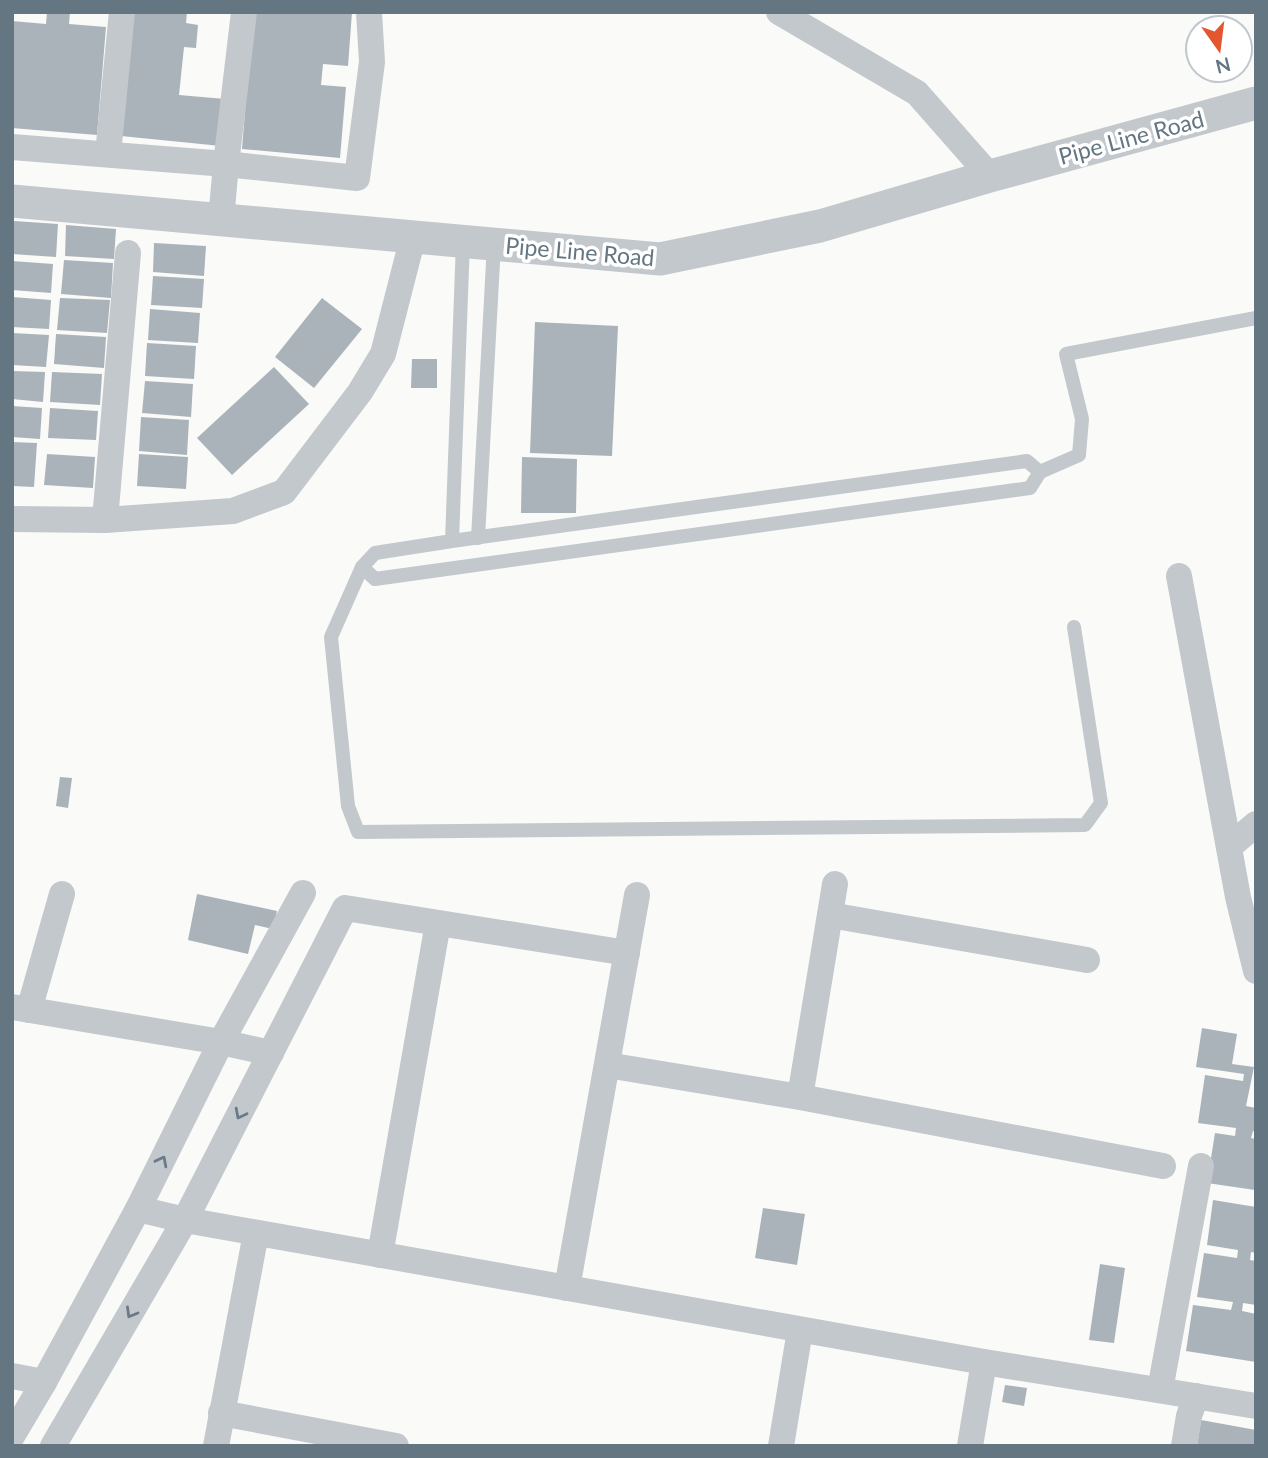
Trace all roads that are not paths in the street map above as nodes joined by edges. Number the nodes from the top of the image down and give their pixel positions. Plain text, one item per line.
1 (122, 12) edge
2 (244, 12) edge
3 (369, 12) edge
4 (779, 12) edge
5 (1256, 103) edge
6 (12, 147) edge
7 (108, 154) junction
8 (226, 164) junction
9 (990, 176) junction
10 (12, 201) edge
11 (221, 220) junction
12 (413, 237) junction
13 (478, 243) junction
14 (128, 253) dead end
15 (1256, 318) edge
16 (1040, 472) junction
17 (12, 519) edge
18 (104, 520) junction
19 (478, 538) junction
20 (452, 541) junction
21 (362, 567) junction
22 (1179, 576) dead end
23 (1074, 627) dead end
24 (1256, 824) edge
25 (1229, 848) junction
26 (835, 884) dead end
27 (303, 893) dead end
28 (62, 894) dead end
29 (637, 895) dead end
30 (830, 915) junction
31 (438, 923) junction
32 (627, 953) junction
33 (1087, 960) dead end
34 (1256, 971) edge
35 (21, 1008) edge
36 (221, 1042) junction
37 (271, 1053) junction
38 (607, 1065) junction
39 (800, 1097) junction
40 (1163, 1166) dead end
41 (1201, 1166) dead end
42 (138, 1209) junction
43 (185, 1220) junction
44 (256, 1233) junction
45 (380, 1255) junction
46 (567, 1288) junction
47 (800, 1330) junction
48 (984, 1362) junction
49 (12, 1376) edge
50 (44, 1382) junction
51 (1160, 1390) junction
52 (1196, 1396) junction
53 (1256, 1405) edge
54 (220, 1413) junction
55 (12, 1436) edge
56 (53, 1446) edge
57 (216, 1446) edge
58 (396, 1446) edge
59 (781, 1446) edge
60 (970, 1446) edge
61 (1184, 1446) edge

1 - 7 street
2 - 8 street
3 - 8 street
4 - 9 street
5 - 9 street, Pipe Line Road
6 - 7 street
7 - 8 street
8 - 11 street
9 - 13 street, Pipe Line Road
10 - 11 street, Pipe Line Road
11 - 12 street, Pipe Line Road
12 - 13 street, Pipe Line Road
12 - 18 street
13 - 19 lane
13 - 20 lane
14 - 18 street
15 - 16 lane
16 - 19 lane
16 - 21 lane
17 - 18 street
19 - 20 lane
20 - 21 lane
21 - 23 lane
22 - 25 street
24 - 25 street
25 - 34 street
26 - 30 street
27 - 36 street
28 - 35 street
29 - 32 street
30 - 33 street
30 - 39 street
31 - 32 street
31 - 37 street
31 - 45 street
32 - 38 street
35 - 36 street
36 - 37 street
42 -> 36 street
37 -> 43 street
38 - 39 street
38 - 46 street
39 - 40 street
41 - 51 street
42 - 43 street
42 - 50 street
43 - 44 street
43 -> 56 street
44 - 45 street
44 - 54 street
45 - 46 street
46 - 47 street
47 - 48 street
47 - 59 street
48 - 51 street
48 - 60 street
49 - 50 street
50 - 55 street
51 - 52 street
52 - 53 street
52 - 61 street
54 - 57 street
54 - 58 street

